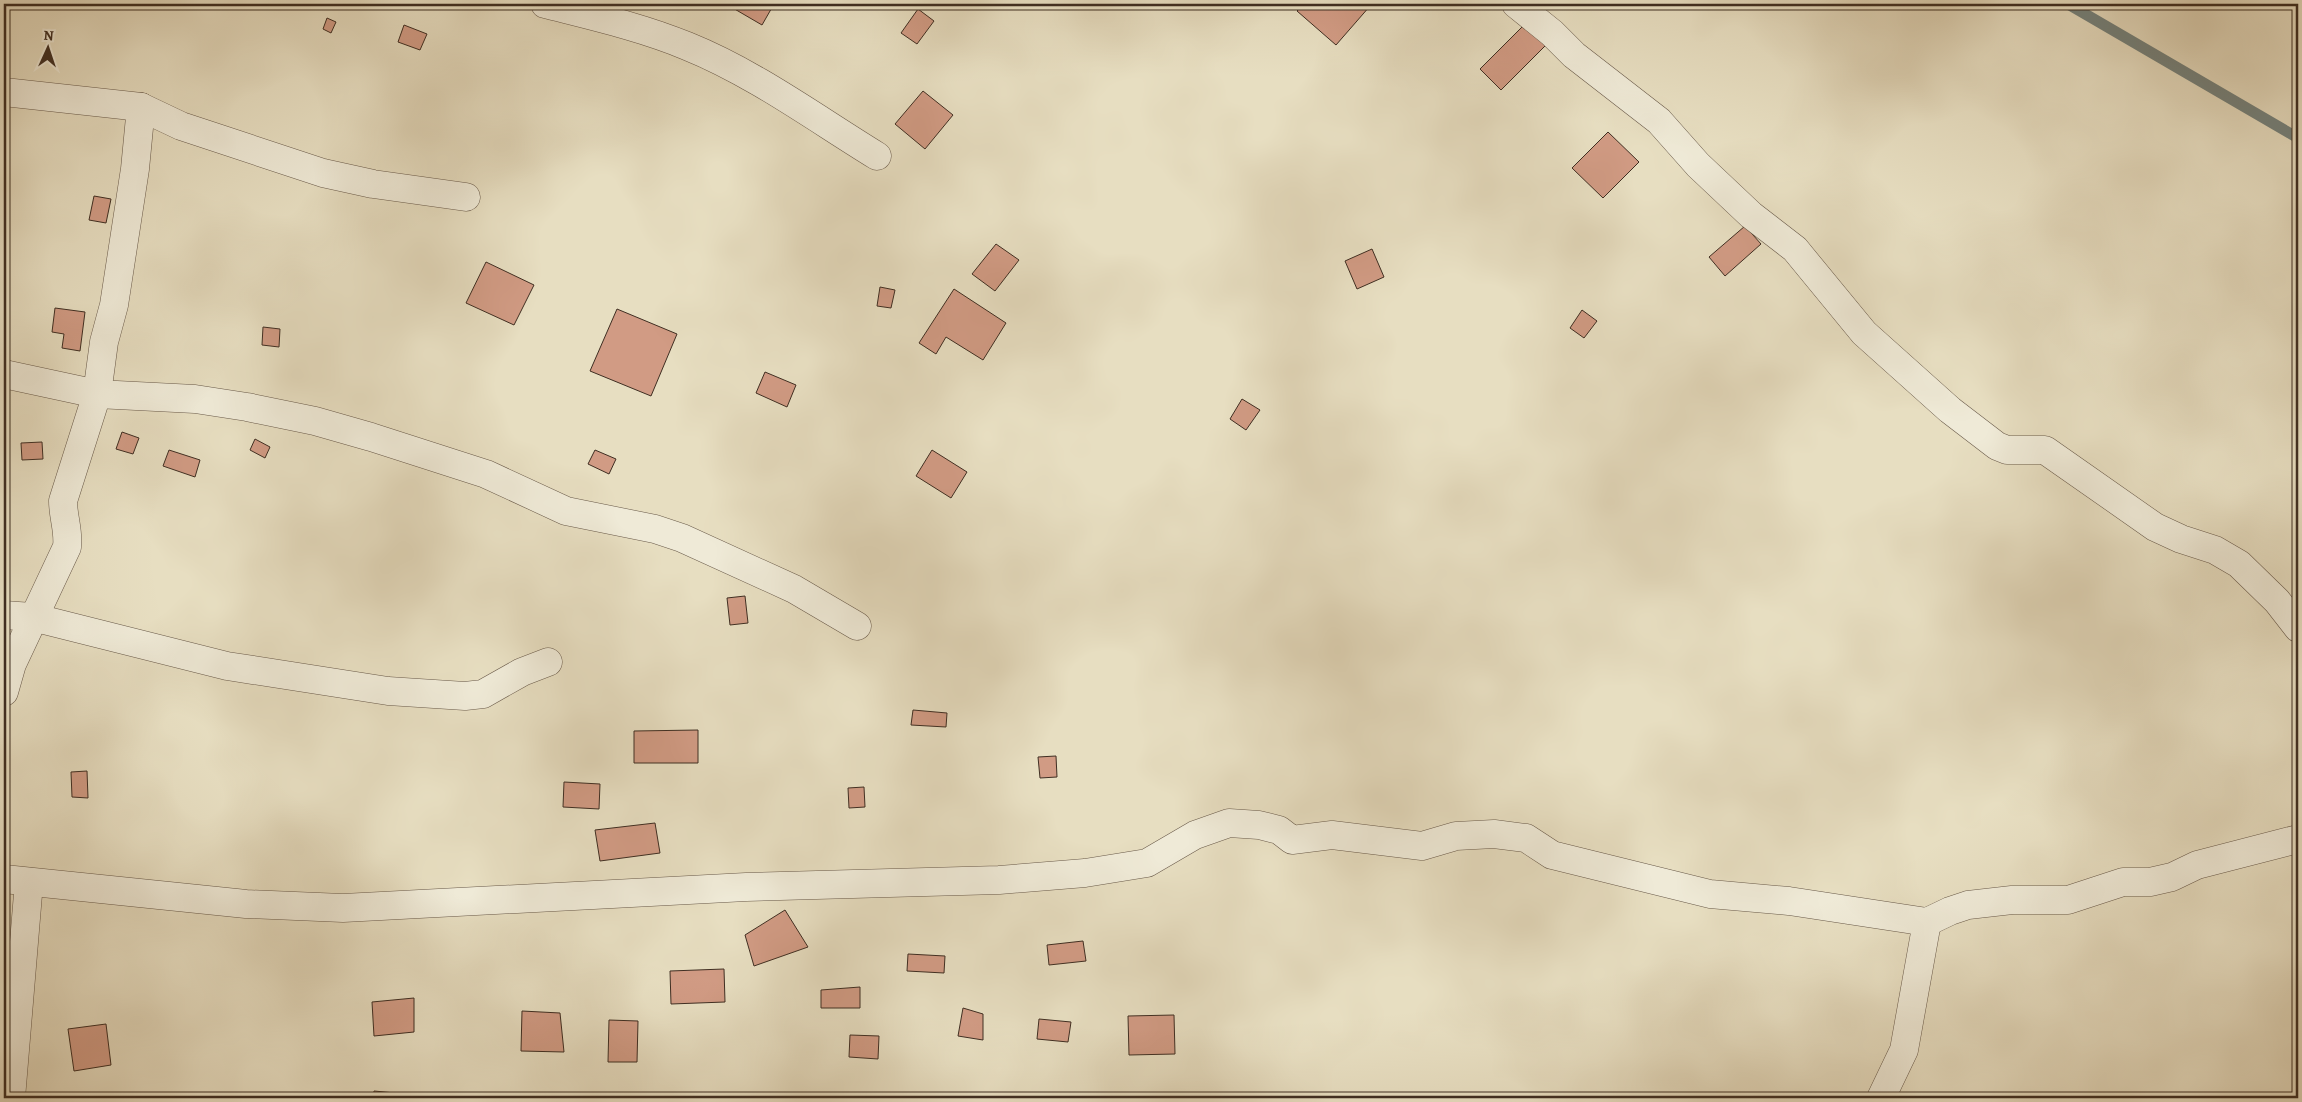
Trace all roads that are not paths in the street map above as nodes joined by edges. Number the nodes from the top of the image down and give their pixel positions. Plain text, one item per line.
1 (545, 4) edge
2 (1516, 4) edge
3 (4, 92) edge
4 (141, 107) junction
5 (877, 156) dead end
6 (466, 198) dead end
7 (4, 374) edge
8 (97, 394) junction
9 (4, 615) edge
10 (32, 617) junction
11 (857, 626) dead end
12 (2298, 628) edge
13 (548, 662) dead end
14 (4, 692) edge
15 (2298, 839) edge
16 (16, 880) edge
17 (1927, 922) junction
18 (11, 1098) edge
19 (1881, 1098) edge

1 - 5 street
2 - 12 street
3 - 4 street
4 - 6 street
4 - 8 street
7 - 8 street
8 - 10 street
8 - 11 street
9 - 10 street
10 - 13 street
10 - 14 street
15 - 17 street
16 - 17 street
16 - 18 street
17 - 19 street

